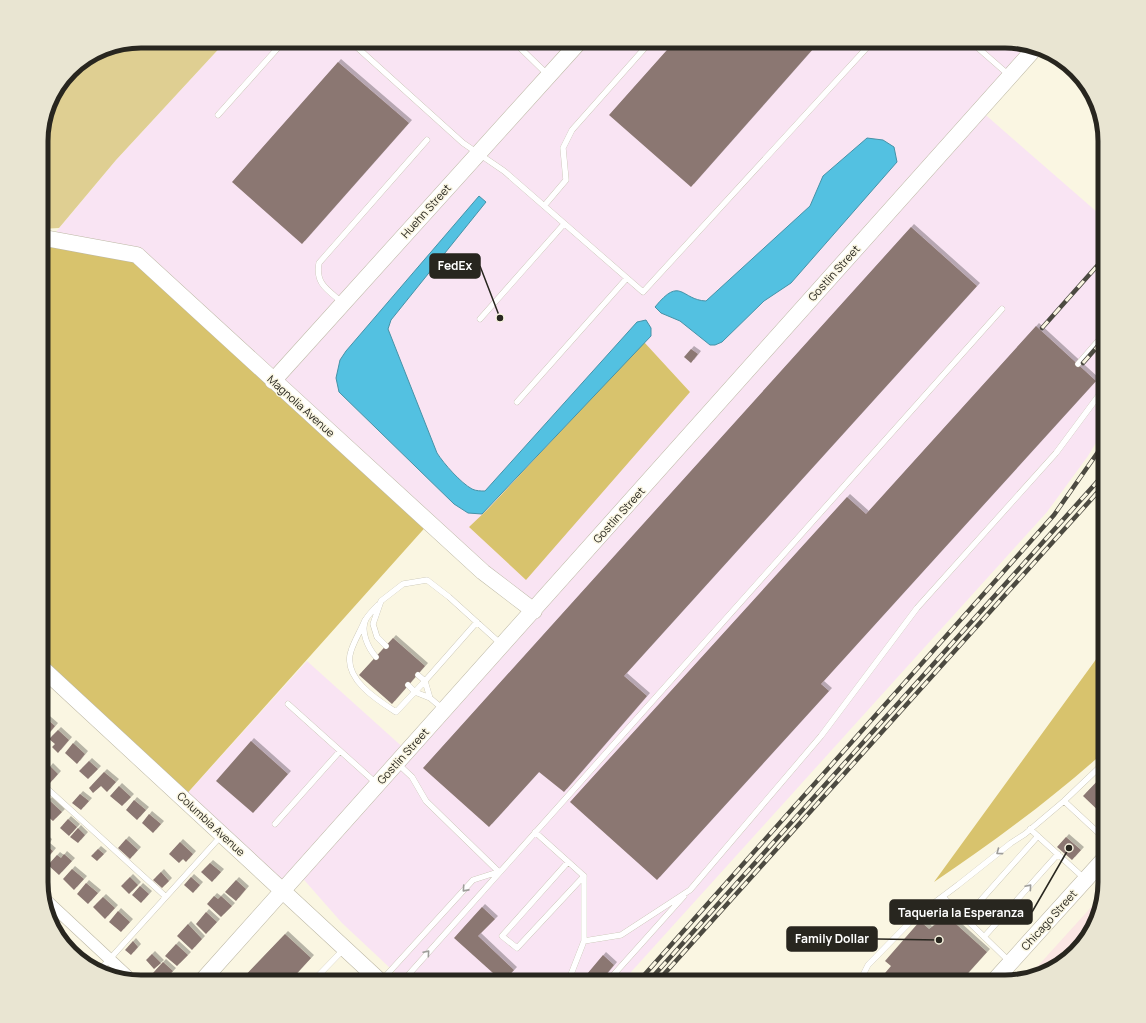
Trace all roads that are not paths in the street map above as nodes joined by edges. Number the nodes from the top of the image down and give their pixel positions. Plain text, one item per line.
1 (278, 48) edge
2 (358, 48) edge
3 (520, 48) edge
4 (574, 48) edge
5 (645, 48) edge
6 (867, 48) edge
7 (980, 48) edge
8 (1031, 52) edge
9 (549, 76) junction
10 (1010, 76) junction
11 (218, 115) dead end
12 (427, 140) dead end
13 (478, 153) junction
14 (544, 206) junction
15 (564, 224) junction
16 (48, 240) edge
17 (627, 278) junction
18 (343, 303) junction
19 (1002, 309) dead end
20 (480, 319) dead end
21 (1098, 341) edge
22 (1078, 364) dead end
23 (273, 381) junction
24 (1098, 396) edge
25 (517, 402) dead end
26 (381, 601) junction
27 (534, 611) junction
28 (365, 620) junction
29 (477, 622) junction
30 (503, 645) junction
31 (386, 646) dead end
32 (376, 657) dead end
33 (48, 673) edge
34 (418, 675) dead end
35 (425, 681) junction
36 (408, 686) dead end
37 (415, 692) junction
38 (430, 698) junction
39 (288, 704) dead end
40 (444, 710) junction
41 (340, 751) junction
42 (397, 763) junction
43 (1098, 769) edge
44 (378, 784) junction
45 (48, 790) edge
46 (1064, 801) junction
47 (275, 824) dead end
48 (1030, 829) junction
49 (535, 832) junction
50 (1098, 833) edge
51 (222, 834) junction
52 (1038, 836) junction
53 (1058, 854) junction
54 (568, 862) junction
55 (1098, 866) edge
56 (498, 872) junction
57 (584, 876) junction
58 (1086, 879) junction
59 (690, 890) junction
60 (283, 891) junction
61 (165, 896) junction
62 (943, 897) junction
63 (51, 906) edge
64 (965, 918) junction
65 (984, 937) junction
66 (584, 941) junction
67 (345, 948) junction
68 (109, 959) junction
69 (1011, 963) junction
70 (103, 967) edge
71 (125, 973) edge
72 (207, 975) edge
73 (319, 975) edge
74 (374, 975) edge
75 (387, 975) edge
76 (408, 975) edge
77 (571, 975) edge
78 (613, 975) edge
79 (863, 975) edge
80 (1000, 975) edge

1 - 11 lane
2 - 13 lane
3 - 9 lane
4 - 9 street, Huehn Street
5 - 14 lane
6 - 17 lane
7 - 10 lane
8 - 10 street, Gostlin Street
9 - 13 street, Huehn Street
10 - 27 street, Gostlin Street
12 - 18 lane
13 - 14 lane
13 - 18 street, Huehn Street
14 - 15 lane
15 - 17 lane
15 - 20 lane
16 - 23 street, Magnolia Avenue
17 - 25 lane
18 - 23 street, Huehn Street
19 - 49 lane
21 - 22 lane
23 - 27 street, Magnolia Avenue
24 - 59 lane
26 - 28 lane
26 - 29 lane
26 - 31 lane
27 - 30 street, Gostlin Street
28 - 32 lane
28 - 37 lane
29 - 30 lane
29 - 35 lane
30 - 40 street, Gostlin Street
33 - 51 street, Columbia Avenue
34 - 35 lane
35 - 37 lane
35 - 38 lane
36 - 37 lane
37 - 38 lane
38 - 40 lane
39 - 41 lane
40 - 42 street, Gostlin Street
41 - 44 lane
41 - 47 lane
42 - 44 street, Gostlin Street
42 - 56 lane
43 - 46 lane
44 - 60 street, Gostlin Street
45 - 61 lane
46 - 48 lane
46 - 50 lane
48 - 52 lane
48 -> 62 lane
49 - 54 lane
49 - 56 lane
51 - 60 street, Columbia Avenue
51 - 61 lane
52 - 53 lane
52 - 64 lane
53 - 58 lane
65 -> 53 lane
54 - 57 lane
54 - 57 lane
55 - 58 street, Chicago Street
56 -> 75 lane
76 -> 56 lane
57 - 66 lane
58 - 69 street, Chicago Street
59 - 66 lane
59 - 78 lane
60 - 67 street, Columbia Avenue
60 - 72 street, Gostlin Street
61 - 68 lane
62 - 64 lane
62 - 79 lane
63 - 68 street
64 - 65 lane
65 - 69 lane
66 - 77 lane
67 - 73 lane
67 - 74 street, Columbia Avenue
68 - 70 lane
68 - 71 street
69 - 80 street, Chicago Street

